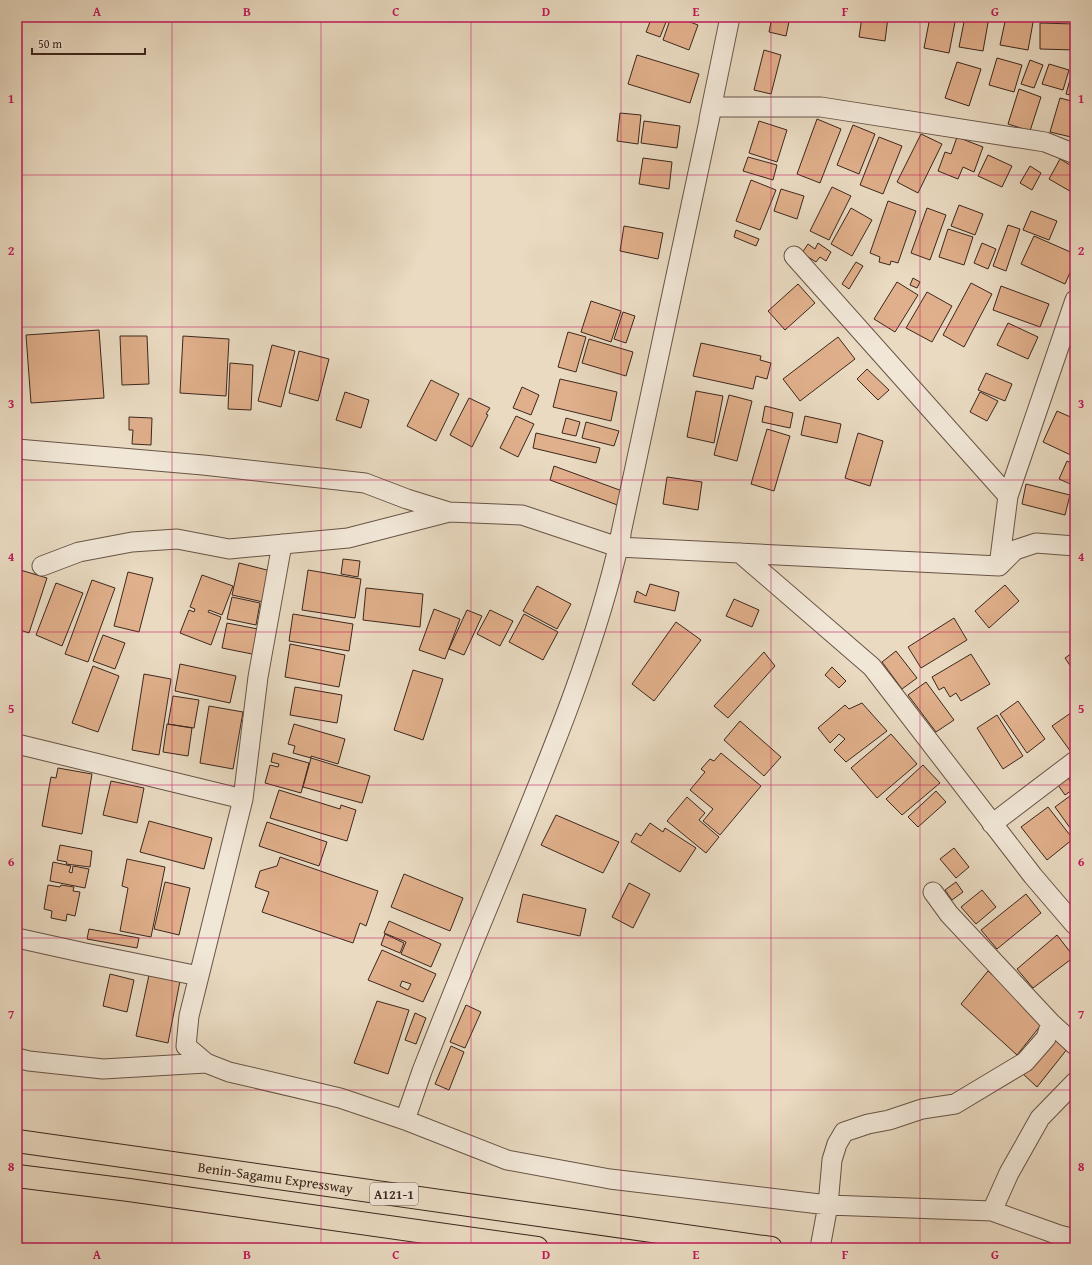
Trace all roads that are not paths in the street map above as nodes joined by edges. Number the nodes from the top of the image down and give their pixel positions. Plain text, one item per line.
1 (730, 17) edge
2 (712, 107) junction
3 (1075, 154) edge
4 (794, 256) dead end
5 (1075, 300) edge
6 (17, 449) edge
7 (1008, 496) junction
8 (449, 512) junction
9 (282, 544) junction
10 (1075, 546) edge
11 (618, 547) junction
12 (740, 553) junction
13 (42, 566) dead end
14 (1000, 566) junction
15 (17, 744) edge
16 (1075, 761) edge
17 (243, 799) junction
18 (992, 824) junction
19 (933, 892) dead end
20 (1075, 925) edge
21 (17, 938) edge
22 (199, 976) junction
23 (1051, 1023) junction
24 (1075, 1045) edge
25 (17, 1058) edge
26 (206, 1063) junction
27 (1075, 1082) edge
28 (405, 1120) junction
29 (17, 1141) edge
30 (17, 1176) edge
31 (828, 1205) junction
32 (992, 1212) junction
33 (1075, 1239) edge
34 (537, 1248) edge
35 (771, 1248) edge
36 (820, 1248) edge

1 - 2 street
2 - 3 street
2 - 11 street
4 - 7 street
5 - 7 street
6 - 8 street
7 - 14 street
8 - 9 street
8 - 11 street
9 - 13 street
9 - 17 street
10 - 14 street
11 - 12 street
11 - 28 street
12 - 14 street
12 - 18 street
15 - 17 street
16 - 18 street
17 - 22 street
18 - 20 street
19 - 23 street
21 - 22 street
22 - 26 street
23 - 24 street
23 - 31 street
25 - 26 street
26 - 28 street
27 - 32 street
28 - 31 street
29 - 35 highway, Benin-Sagamu Expressway / A121-1
30 - 34 highway, A121-1
31 - 32 street
31 - 36 street
32 - 33 street

